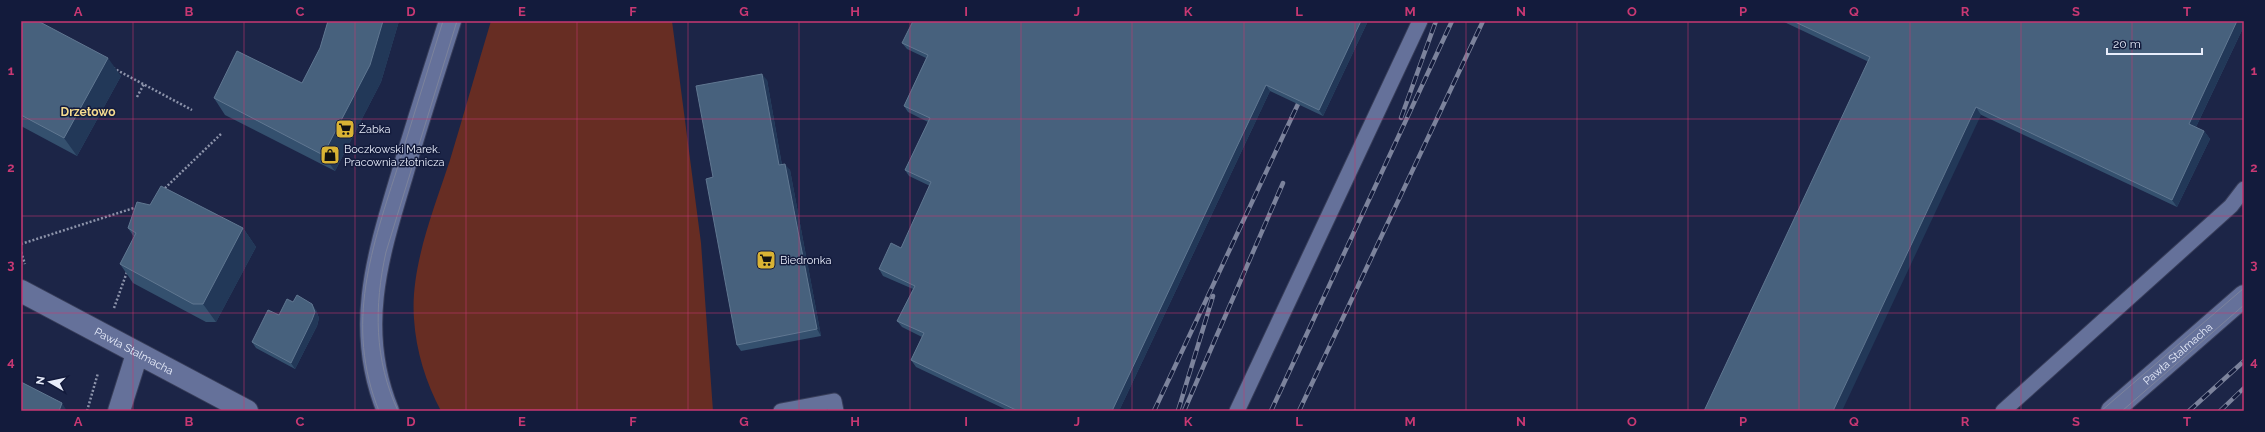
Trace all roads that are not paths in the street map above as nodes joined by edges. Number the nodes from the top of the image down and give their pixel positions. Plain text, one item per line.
1 (450, 21) edge
2 (1420, 21) edge
3 (2244, 189) edge
4 (21, 291) edge
5 (2244, 296) edge
6 (137, 354) junction
7 (119, 411) edge
8 (247, 411) edge
9 (388, 411) edge
10 (781, 411) edge
11 (836, 411) edge
12 (1237, 411) edge
13 (2003, 411) edge
14 (2112, 411) edge

1 - 9 street
2 - 12 lane
3 - 13 lane
4 - 6 street, Pawła Stalmacha
5 - 14 street, Pawła Stalmacha
6 - 7 street
6 - 8 street, Pawła Stalmacha
10 - 11 lane

